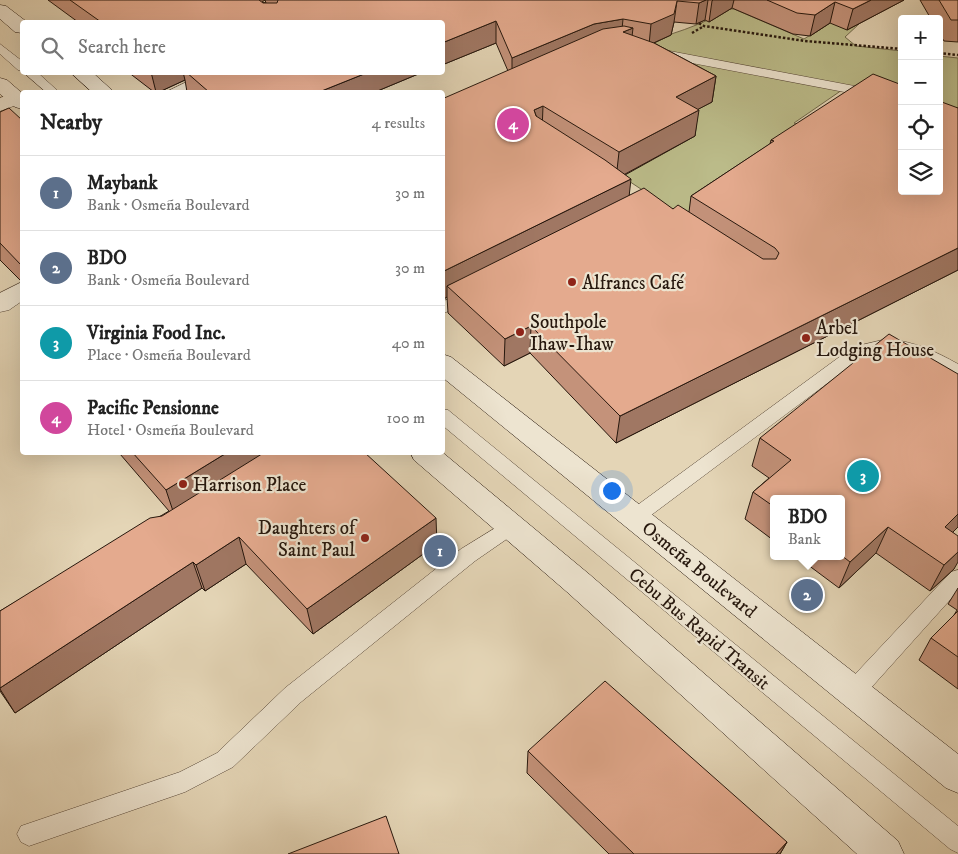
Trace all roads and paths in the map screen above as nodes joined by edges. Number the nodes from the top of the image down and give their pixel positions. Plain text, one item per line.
1 (0, 10) edge
2 (688, 17) dead end
3 (20, 26) edge
4 (0, 48) edge
5 (898, 50) edge
6 (645, 51) edge
7 (943, 53) edge
8 (958, 55) edge
9 (20, 65) edge
10 (33, 75) edge
11 (82, 75) edge
12 (212, 75) edge
13 (0, 84) edge
14 (51, 90) edge
15 (101, 90) edge
16 (177, 90) edge
17 (898, 99) edge
18 (13, 102) edge
19 (20, 291) edge
20 (478, 291) edge
21 (0, 304) edge
22 (445, 308) edge
23 (445, 365) edge
24 (958, 372) edge
25 (445, 417) edge
26 (427, 455) edge
27 (635, 517) junction
28 (510, 527) junction
29 (958, 578) edge
30 (853, 692) junction
31 (958, 776) edge
32 (29, 834) dead end
33 (958, 841) edge
34 (871, 850) edge

1 - 3 main road
2 - 5 path
4 - 9 lane
6 - 17 lane
7 - 8 path
10 - 14 lane
11 - 15 main road
12 - 16 lane
13 - 18 main road
19 - 21 main road
20 - 22 lane
23 - 27 main road, Osmeña Boulevard
24 - 27 lane
25 - 33 lane, Cebu Bus Rapid Transit
26 - 28 main road
27 - 30 main road, Osmeña Boulevard
28 - 32 lane
28 - 34 main road
29 - 30 lane
30 - 31 main road, Osmeña Boulevard

